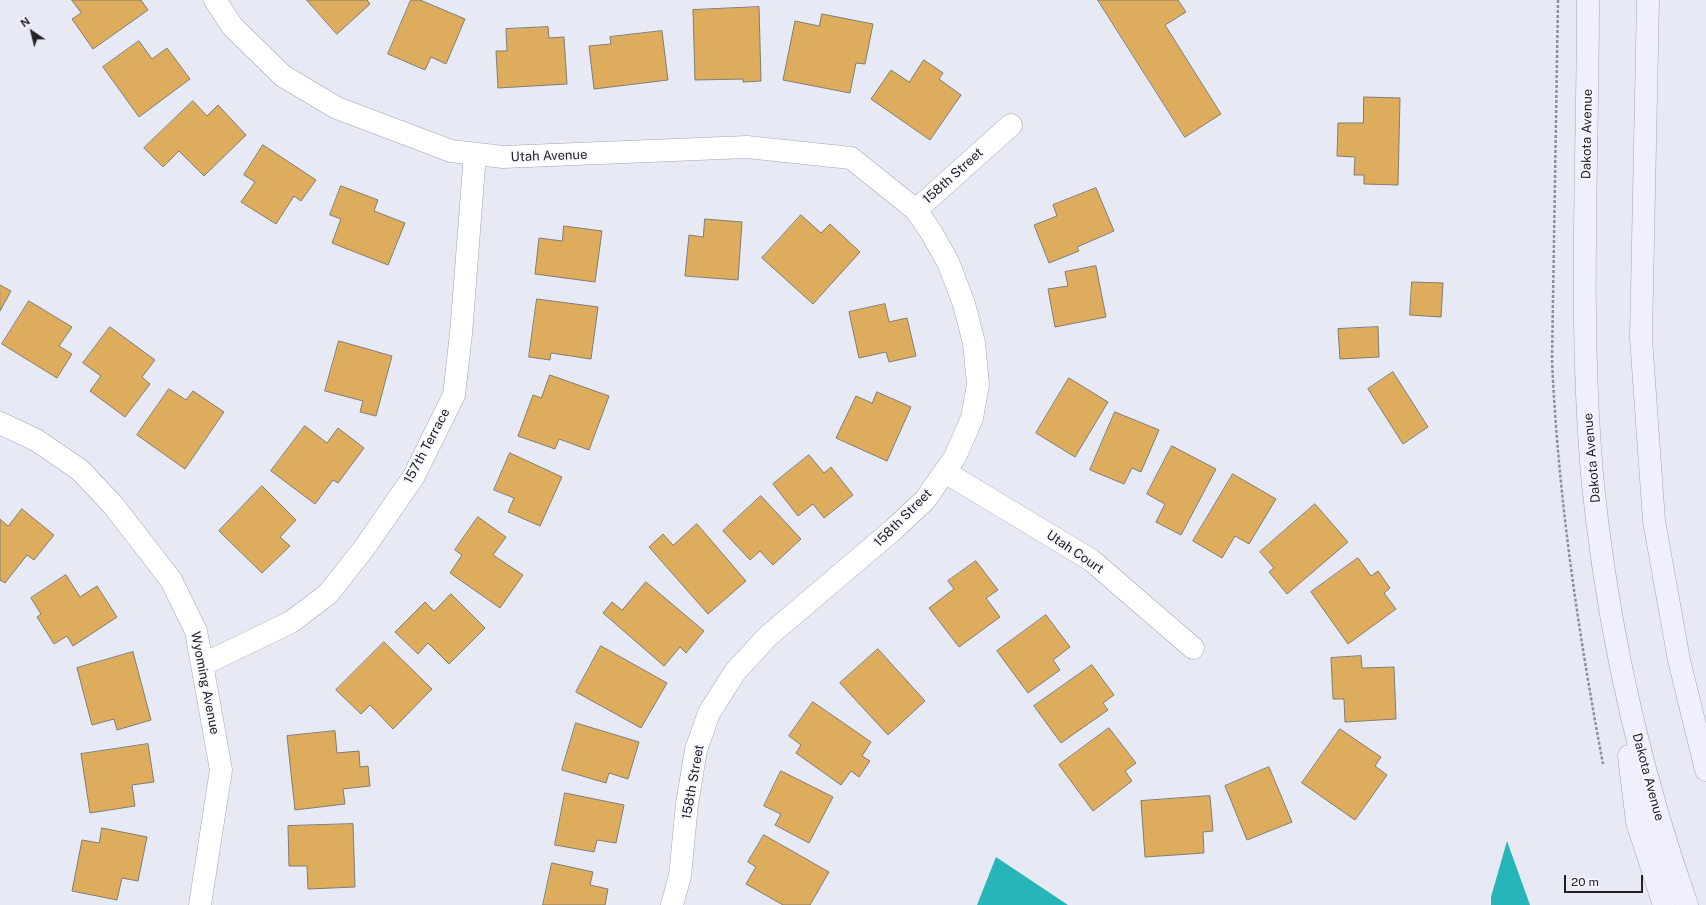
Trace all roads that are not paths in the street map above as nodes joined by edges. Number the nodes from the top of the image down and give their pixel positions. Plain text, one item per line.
1 (215, 0) edge
2 (1588, 0) edge
3 (1648, 0) edge
4 (1011, 125) dead end
5 (476, 154) junction
6 (916, 210) junction
7 (0, 423) edge
8 (945, 472) junction
9 (1193, 648) dead end
10 (1616, 648) junction
11 (202, 665) junction
12 (1706, 770) edge
13 (200, 905) edge
14 (672, 905) edge
15 (1664, 905) edge
16 (1687, 905) edge

1 - 5 street, Utah Avenue
2 - 10 main road, Dakota Avenue
3 - 12 main road
4 - 6 street, 158th Street
5 - 6 street, Utah Avenue
5 - 11 street, 157th Terrace
6 - 8 street, 158th Street
7 - 11 street, Wyoming Avenue
8 - 9 street, Utah Court
8 - 14 street, 158th Street
10 - 15 main road
10 - 16 main road, Dakota Avenue
11 - 13 street, Wyoming Avenue

